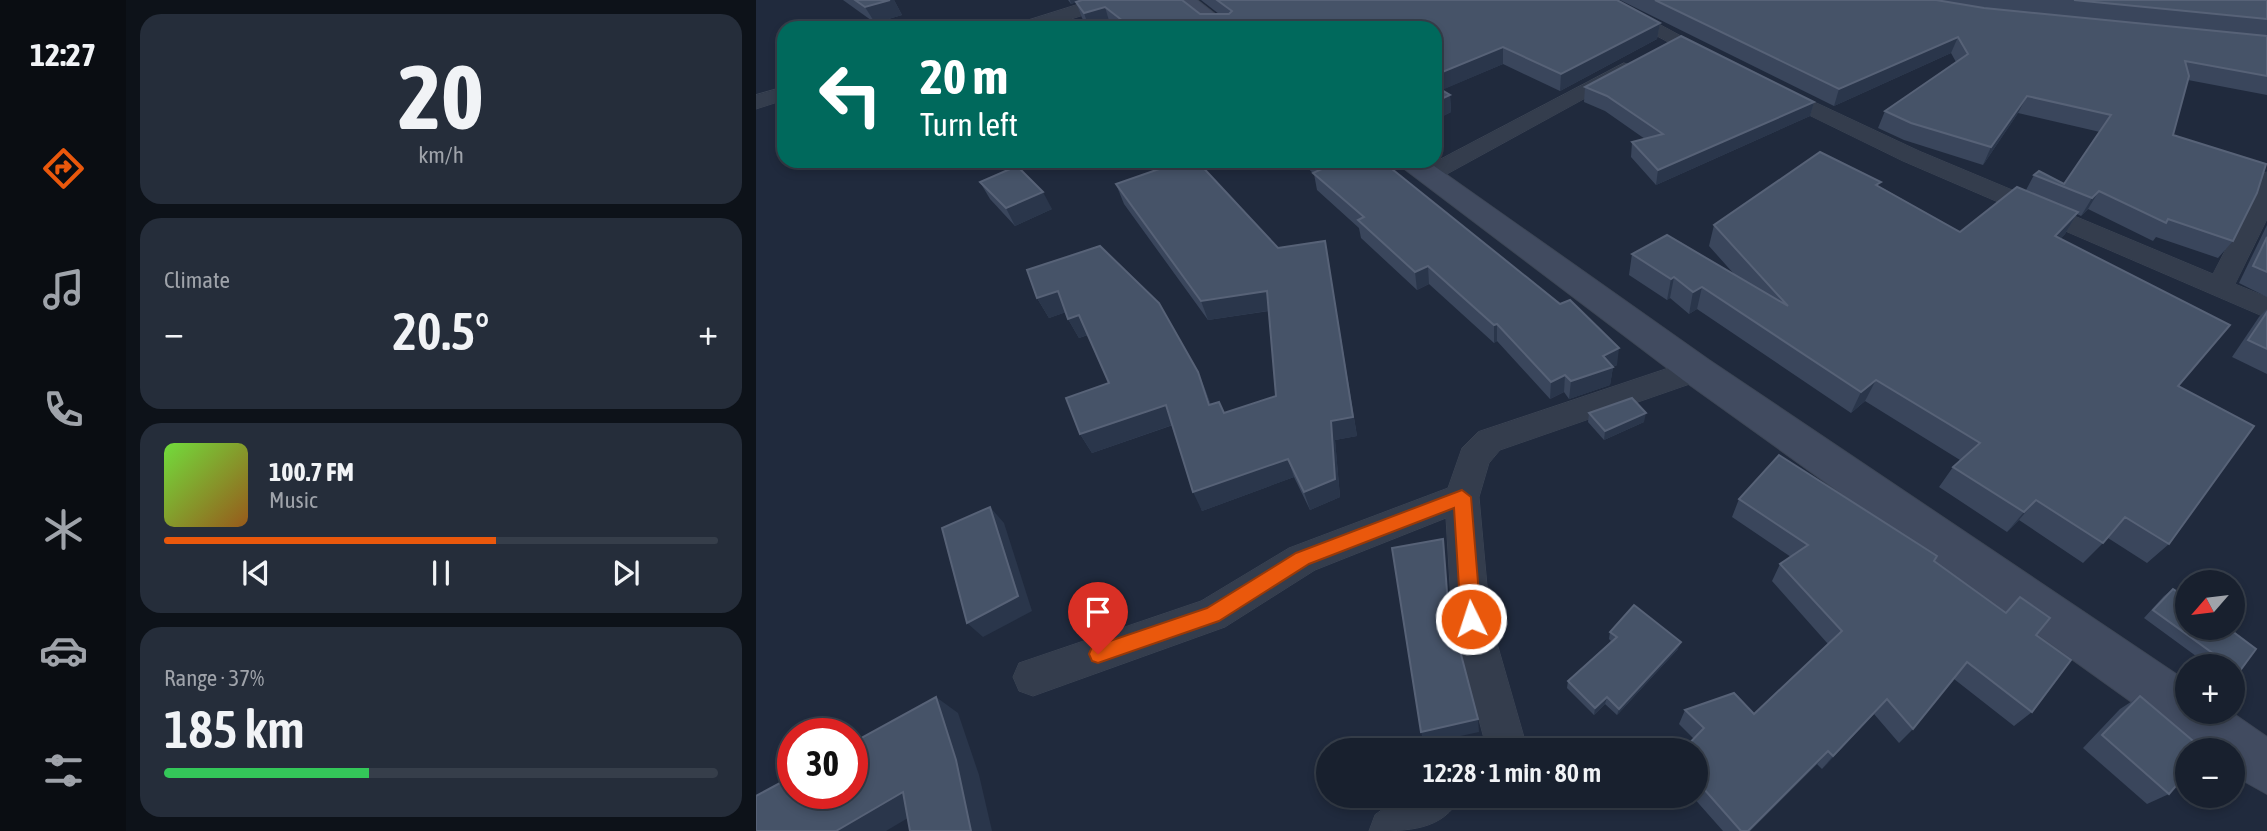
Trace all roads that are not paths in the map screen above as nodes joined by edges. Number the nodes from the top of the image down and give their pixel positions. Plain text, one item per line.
1 (1111, 0) edge
2 (1182, 0) edge
3 (1600, 0) edge
4 (1045, 21) edge
5 (1211, 21) edge
6 (1677, 40) junction
7 (777, 95) edge
8 (756, 102) edge
9 (1442, 156) edge
10 (1418, 168) edge
11 (2267, 179) edge
12 (2220, 286) junction
13 (2267, 308) edge
14 (1696, 370) junction
15 (1462, 497) junction
16 (1033, 677) dead end
17 (2175, 703) edge
18 (2205, 724) edge
19 (1505, 738) edge
20 (2267, 768) edge
21 (1422, 808) edge
22 (1391, 831) edge

1 - 4 street
2 - 5 street
3 - 6 street
6 - 9 street
6 - 12 street
7 - 8 street
10 - 14 street
11 - 12 street
12 - 13 street
14 - 15 street
14 - 17 street
15 - 16 street
15 - 19 street
18 - 20 street
21 - 22 street

